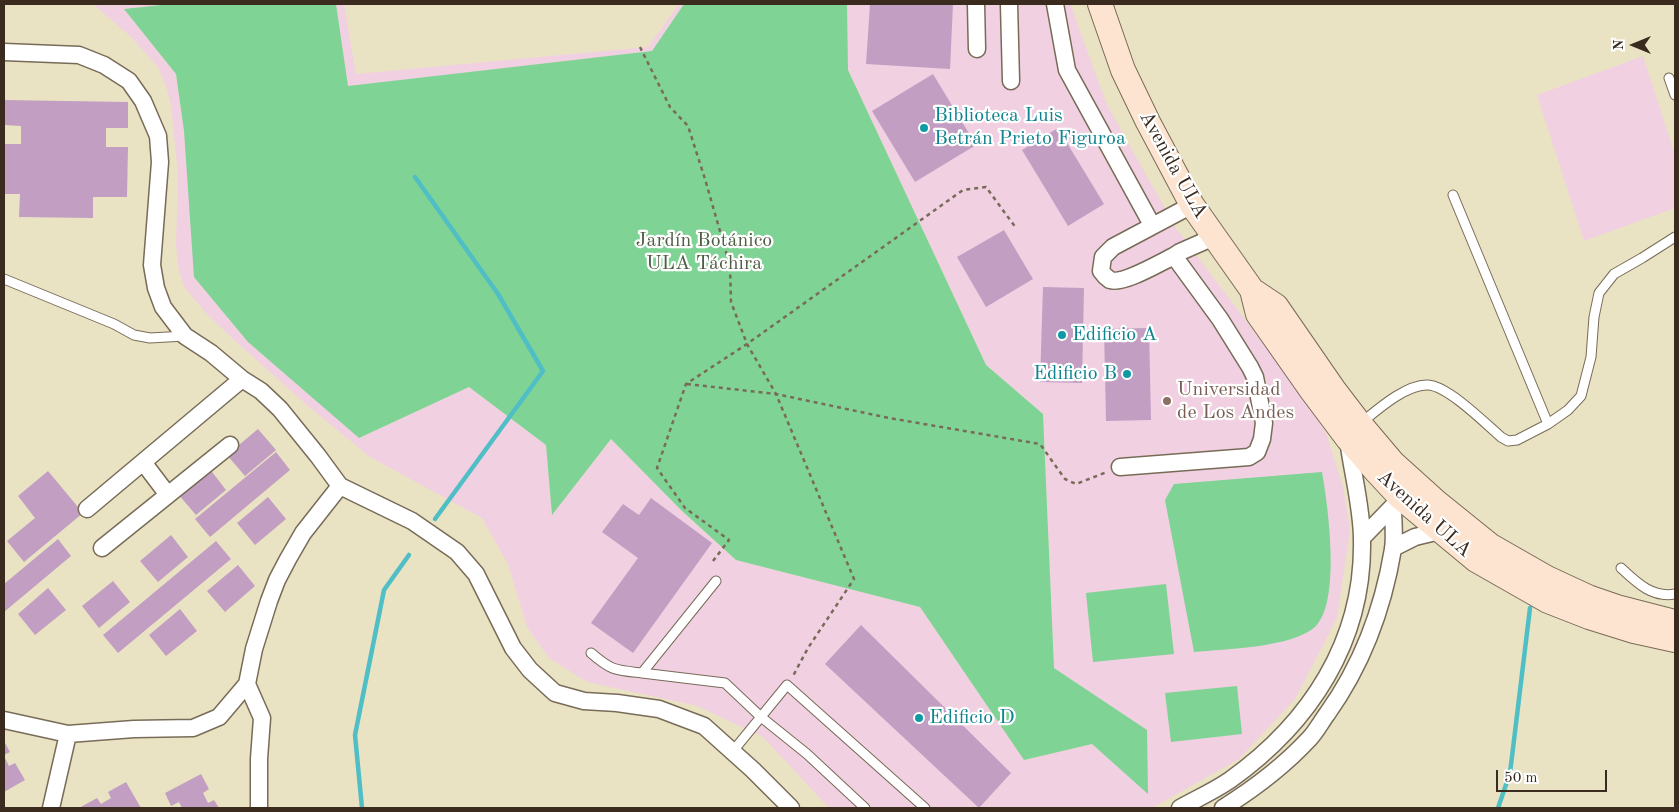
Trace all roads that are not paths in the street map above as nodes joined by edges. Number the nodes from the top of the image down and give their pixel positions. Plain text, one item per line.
1 (976, 4) edge
2 (1009, 4) edge
3 (1055, 4) edge
4 (1100, 4) edge
5 (977, 48) dead end
6 (4, 52) edge
7 (1669, 78) dead end
8 (1011, 81) dead end
9 (1675, 95) edge
10 (1453, 195) dead end
11 (1192, 205) junction
12 (1152, 225) junction
13 (1214, 237) junction
14 (1675, 237) edge
15 (1174, 256) junction
16 (4, 279) edge
17 (185, 336) junction
18 (242, 379) junction
19 (1548, 424) junction
20 (1354, 431) junction
21 (230, 446) dead end
22 (143, 462) junction
23 (1120, 467) road end
24 (340, 486) junction
25 (168, 494) junction
26 (1401, 495) junction
27 (87, 509) dead end
28 (1440, 531) junction
29 (1362, 538) junction
30 (102, 548) dead end
31 (1393, 548) junction
32 (1621, 568) dead end
33 (716, 580) dead end
34 (1675, 594) edge
35 (1675, 622) edge
36 (1675, 640) edge
37 (591, 653) dead end
38 (642, 673) junction
39 (247, 684) junction
40 (761, 717) junction
41 (4, 720) edge
42 (68, 734) junction
43 (733, 751) junction
44 (51, 808) edge
45 (259, 808) edge
46 (791, 808) edge
47 (865, 808) edge
48 (926, 808) edge
49 (1180, 808) edge
50 (1223, 808) edge

1 - 5 street
2 - 8 street
3 - 12 street
4 - 11 street, Avenida ULA
6 - 17 street
7 - 9 lane
10 - 19 lane
11 - 12 street
11 - 13 street, Avenida ULA
12 - 15 street
13 - 15 street
13 - 20 street, Avenida ULA
14 - 19 lane
15 - 23 street
16 - 17 lane
17 - 18 street
18 - 22 street
18 - 24 street
19 - 20 lane
20 - 26 street, Avenida ULA
20 - 29 street
21 - 25 street
22 - 25 street
22 - 27 street
24 - 39 street
24 - 43 street
25 - 30 street
26 - 28 street, Avenida ULA
26 - 29 street
26 - 31 street
26 - 35 street, Avenida ULA
28 - 31 street
28 - 36 street, Avenida ULA
29 - 49 street
31 - 50 street
32 - 34 lane
33 - 38 lane
37 - 38 lane
38 - 40 lane
39 - 42 street
39 - 45 street
40 - 43 lane
40 - 47 lane
40 - 48 lane
41 - 42 street
42 - 44 street
43 - 46 street

